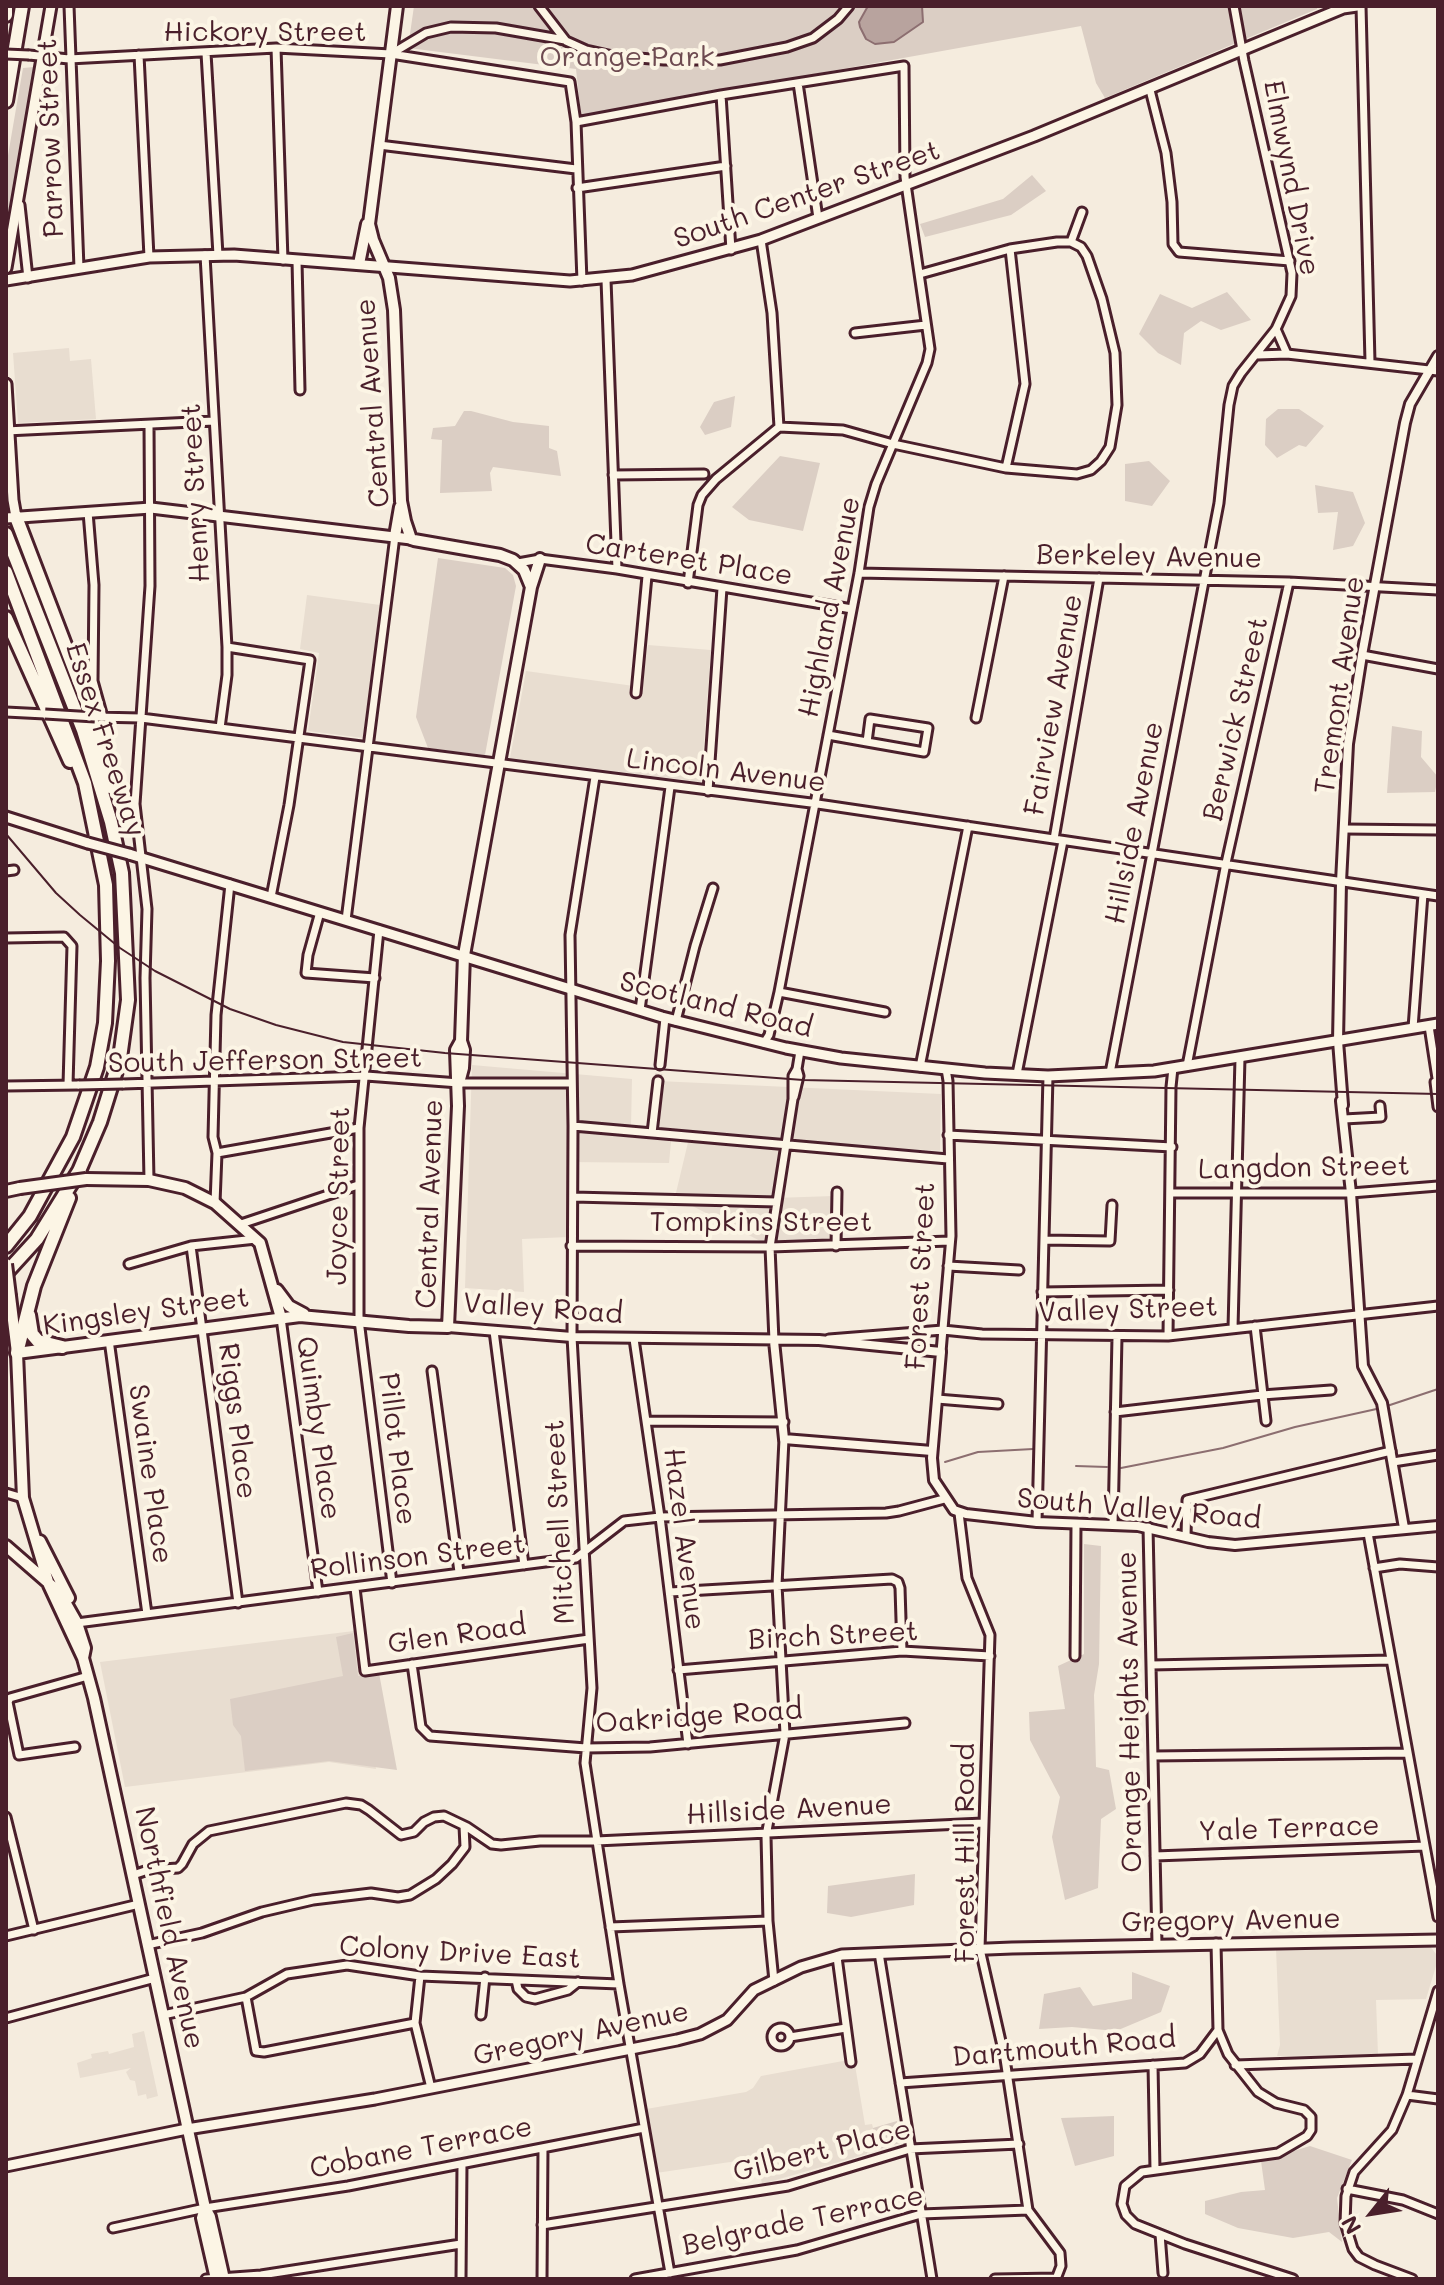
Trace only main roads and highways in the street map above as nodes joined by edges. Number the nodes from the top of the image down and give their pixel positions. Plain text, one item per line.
1 (6, 6) edge
2 (51, 6) edge
3 (397, 6) edge
4 (1359, 6) edge
5 (1341, 7) edge
6 (22, 9) edge
7 (6, 15) edge
8 (6, 101) edge
9 (371, 207) junction
10 (359, 264) junction
11 (383, 265) junction
12 (6, 268) edge
13 (6, 280) edge
14 (6, 384) edge
15 (7, 431) edge
16 (401, 501) junction
17 (11, 518) edge
18 (6, 534) edge
19 (395, 536) junction
20 (411, 539) junction
21 (540, 559) road end
22 (6, 572) edge
23 (531, 587) junction
24 (6, 618) edge
25 (6, 817) edge
26 (95, 823) junction
27 (122, 873) junction
28 (464, 955) junction
29 (1434, 1025) edge
30 (83, 1175) junction
31 (6, 1191) edge
32 (7, 1245) edge
33 (6, 1264) edge
34 (6, 1273) edge
35 (273, 1285) junction
36 (29, 1301) junction
37 (309, 1316) junction
38 (281, 1318) junction
39 (448, 1327) joint
40 (62, 1347) junction
41 (17, 1353) junction
42 (33, 1529) junction
43 (6, 1546) edge
44 (19, 1558) junction
45 (49, 1585) junction
46 (77, 1623) junction
47 (83, 1658) junction
48 (1438, 1940) edge
49 (187, 2129) junction
50 (6, 2166) edge
51 (205, 2208) junction
52 (216, 2279) edge
53 (224, 2279) edge

1 - 7 highway
2 - 12 main road
3 - 9 main road, Central Avenue
4 - 5 main road, South Center Street
5 - 11 main road, South Center Street
6 - 8 highway
9 - 10 main road
9 - 11 main road, Central Avenue
10 - 11 main road, South Center Street
10 - 13 main road, South Center Street
11 - 16 main road, Central Avenue
14 - 15 main road
15 - 17 main road
16 - 19 main road
16 - 20 main road, Central Avenue
17 - 19 main road
17 - 27 highway
18 - 27 highway, Essex Freeway
19 - 20 main road
20 - 23 main road, Central Avenue
21 - 23 main road, Central Avenue
22 - 26 highway, Essex Freeway
23 - 28 main road, Central Avenue
24 - 26 highway
25 - 28 main road, Scotland Road, bridge
26 - 32 highway, Essex Freeway
27 - 30 highway, Essex Freeway
28 - 29 main road, Scotland Road
28 - 39 main road, Central Avenue
30 - 31 main road, bridge
30 - 34 highway, Essex Freeway
30 - 35 main road
30 - 36 highway
33 - 41 main road, bridge
35 - 37 main road
35 - 38 main road
36 - 40 highway
36 - 41 highway
37 - 38 main road, Valley Road
37 - 39 main road, Valley Road
38 - 40 main road, Kingsley Street
40 - 41 main road, Kingsley Street
41 - 42 main road
42 - 44 main road
42 - 45 main road
42 - 46 main road
43 - 44 main road, Northfield Avenue
44 - 45 main road, Northfield Avenue
45 - 46 main road, Northfield Avenue
45 - 47 main road, Northfield Avenue
46 - 47 main road, Northfield Avenue
47 - 49 main road, Northfield Avenue
48 - 49 main road, Gregory Avenue
49 - 50 main road, Gregory Avenue
49 - 51 main road, Northfield Avenue
51 - 52 main road, Northfield Avenue
51 - 53 main road, Northfield Avenue

